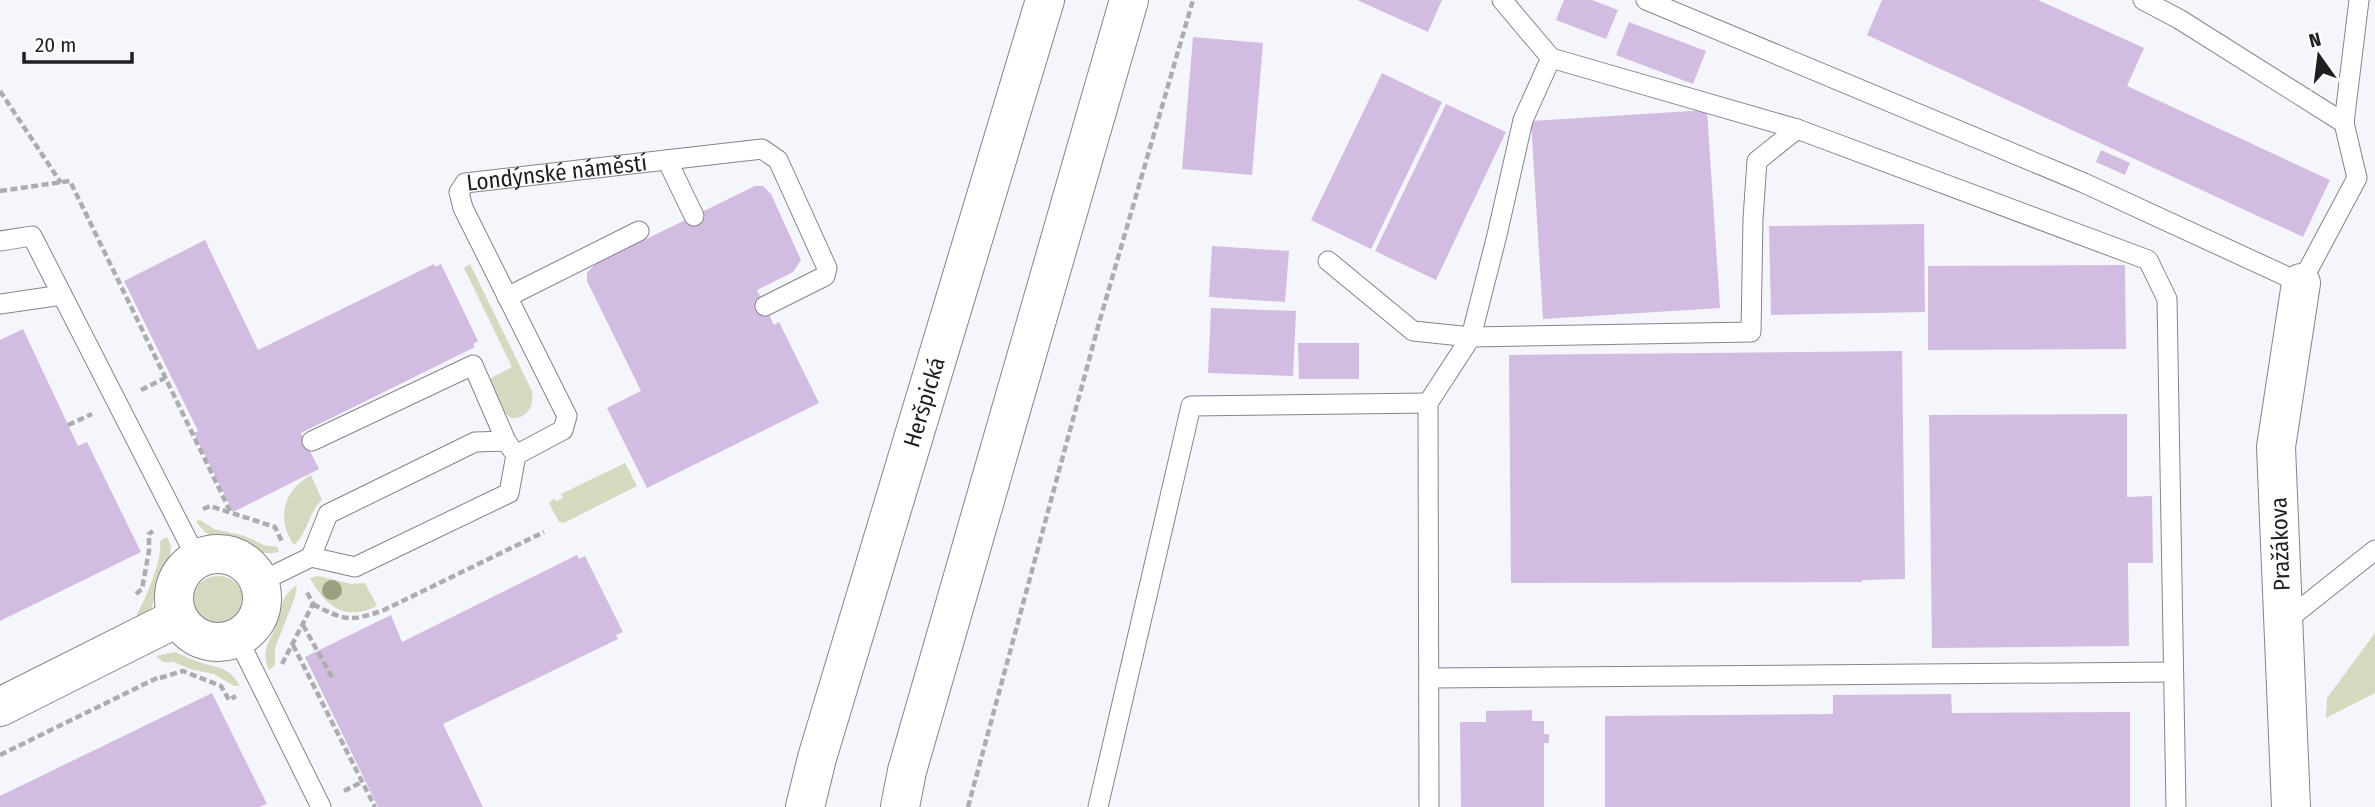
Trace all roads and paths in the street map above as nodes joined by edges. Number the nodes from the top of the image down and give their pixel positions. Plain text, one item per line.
1 (1045, 0) edge
2 (1129, 0) edge
3 (1193, 0) edge
4 (1502, 0) edge
5 (1646, 0) edge
6 (2143, 0) edge
7 (2359, 0) edge
8 (1551, 58) junction
9 (0, 91) edge
10 (2344, 123) junction
11 (1797, 129) junction
12 (667, 160) junction
13 (61, 183) junction
14 (0, 191) edge
15 (694, 216) dead end
16 (639, 231) dead end
17 (0, 241) edge
18 (1328, 261) dead end
19 (2301, 283) junction
20 (62, 295) junction
21 (507, 297) junction
22 (0, 304) edge
23 (765, 306) dead end
24 (1471, 337) junction
25 (1428, 403) junction
26 (312, 441) dead end
27 (511, 448) junction
28 (232, 514) dead end
29 (544, 533) dead end
30 (2375, 550) edge
31 (311, 557) junction
32 (197, 559) junction
33 (260, 582) junction
34 (313, 604) dead end
35 (177, 618) junction
36 (2283, 623) junction
37 (303, 624) dead end
38 (237, 639) junction
39 (293, 645) dead end
40 (155, 668) dead end
41 (2173, 672) junction
42 (160, 678) junction
43 (1429, 678) junction
44 (333, 679) dead end
45 (261, 684) junction
46 (0, 707) edge
47 (0, 755) edge
48 (321, 807) edge
49 (374, 807) edge
50 (806, 807) edge
51 (900, 807) edge
52 (968, 807) edge
53 (1098, 807) edge
54 (1429, 807) edge
55 (2176, 807) edge
56 (2291, 807) edge

1 - 50 main road, Heršpická
2 - 51 main road
3 - 52 path
4 - 8 lane
5 - 19 lane
6 - 10 lane
7 - 10 lane
8 - 11 lane
8 - 24 lane
9 - 13 path
10 - 19 lane
11 - 24 lane
11 - 41 lane
12 - 15 lane
12 - 21 lane, Londýnské náměstí
12 - 23 lane, Londýnské náměstí
13 - 14 path
13 - 28 path
16 - 21 lane
17 - 20 lane
18 - 24 lane
19 - 36 main road, Pražákova
20 - 22 lane
20 - 32 lane
21 - 27 lane, Londýnské náměstí
24 - 25 lane
25 - 43 lane
25 - 53 lane
26 - 27 lane
27 - 31 lane, Londýnské náměstí
27 - 31 lane
29 - 34 path
30 - 36 lane
31 - 33 lane
32 - 33 main road
32 - 35 main road
33 - 38 main road
35 - 38 main road
35 - 46 main road
36 - 56 main road, Pražákova
37 - 44 path
38 - 45 lane
39 - 49 path
40 - 42 path
41 - 43 lane
41 - 55 lane
42 - 45 path
42 - 47 path
43 - 54 lane
45 - 48 lane

